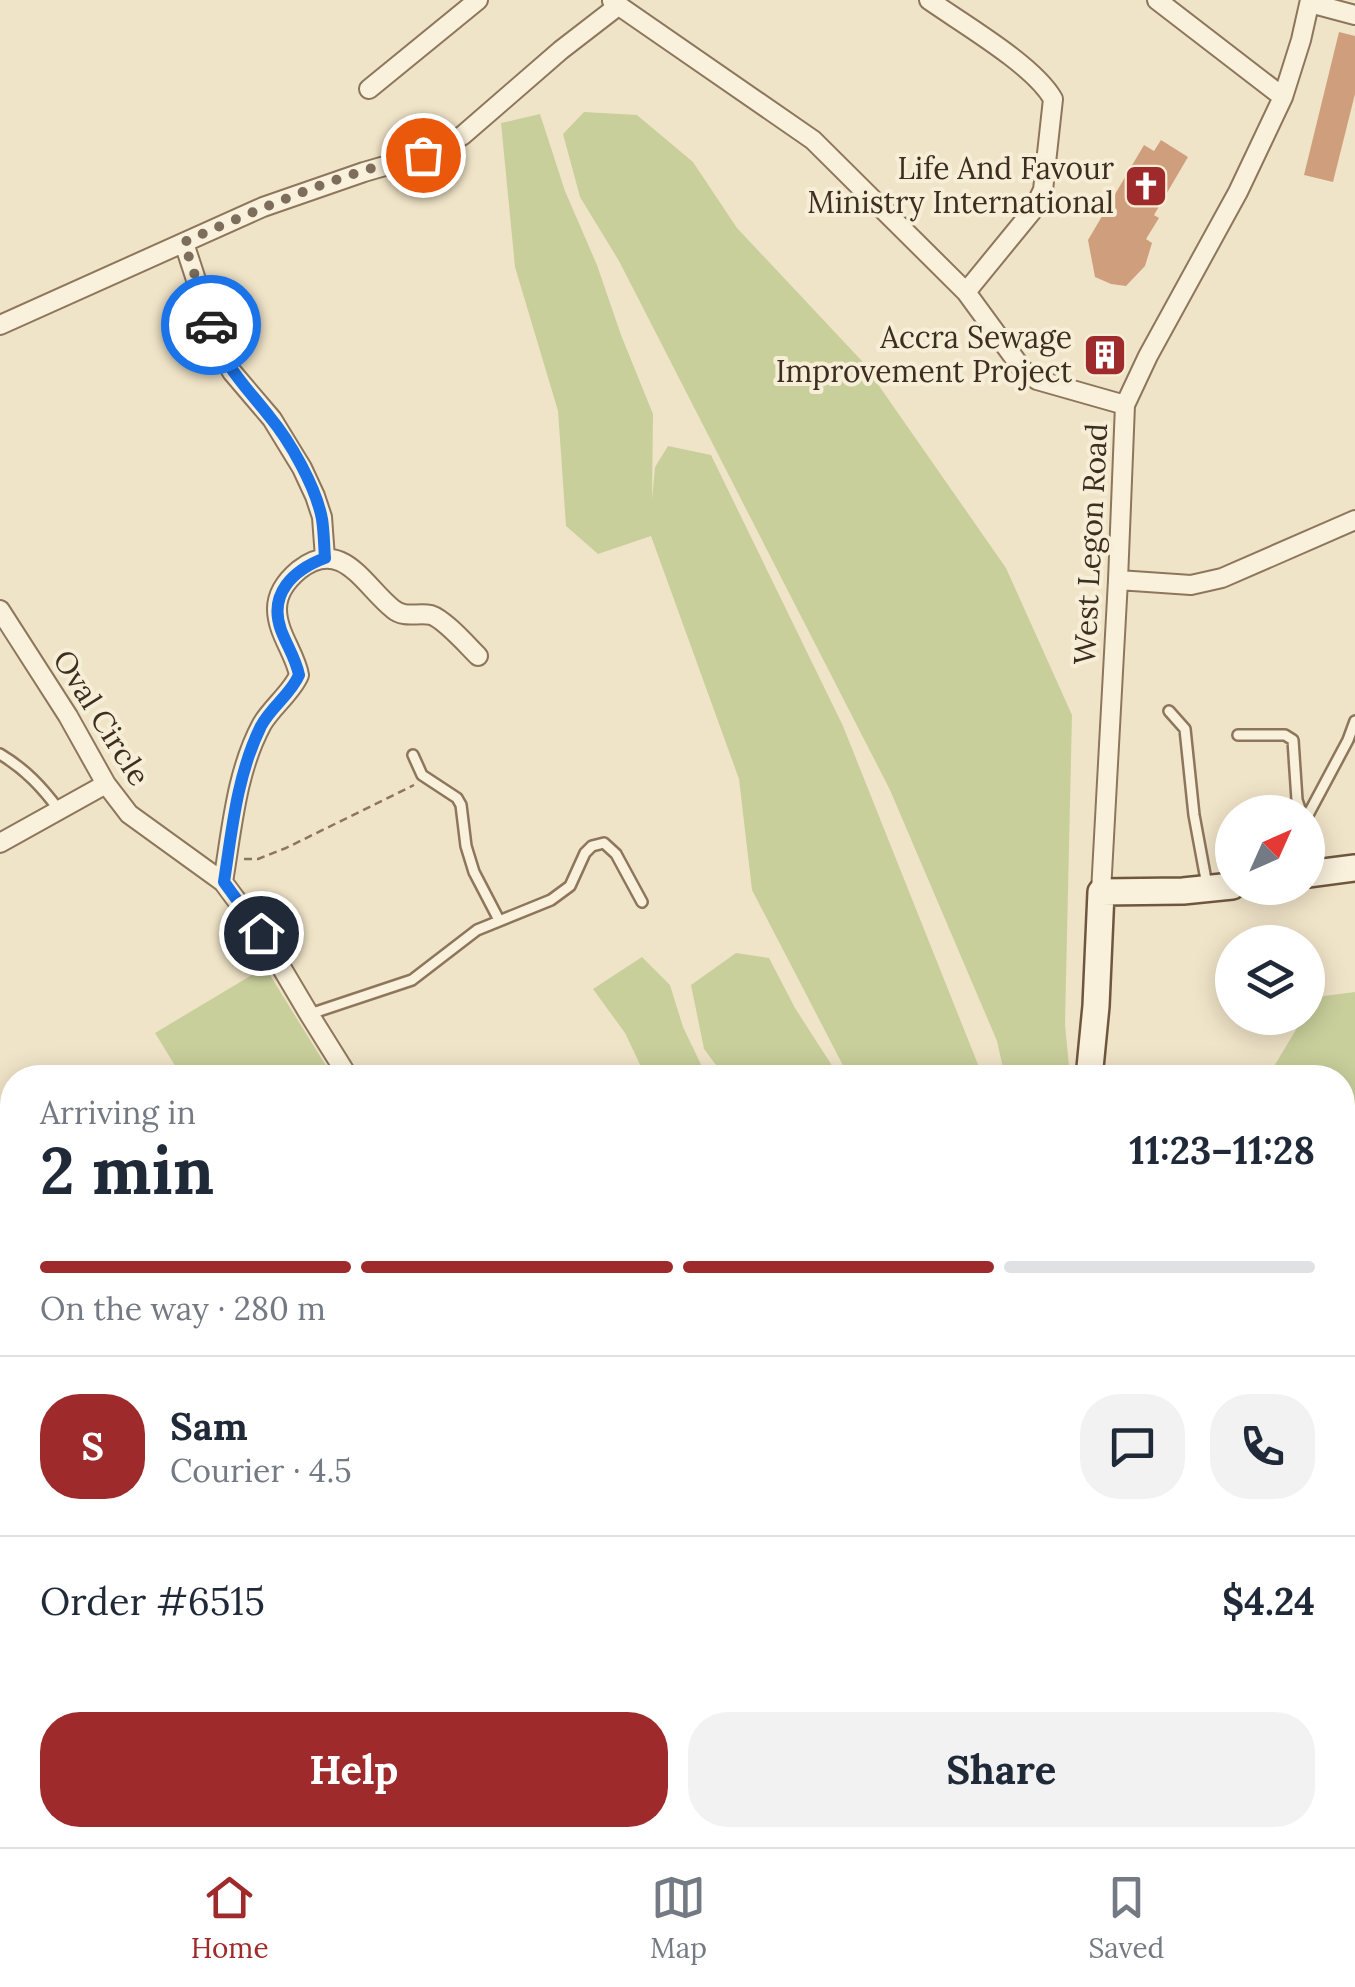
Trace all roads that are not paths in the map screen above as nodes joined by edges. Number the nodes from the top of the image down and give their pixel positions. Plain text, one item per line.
1 (478, 0) edge
2 (930, 0) edge
3 (1310, 1) edge
4 (614, 3) edge
5 (1169, 4) edge
6 (1355, 15) edge
7 (369, 90) dead end
8 (1283, 97) junction
9 (184, 242) junction
10 (966, 292) junction
11 (0, 325) edge
12 (1125, 405) junction
13 (1355, 520) edge
14 (325, 558) junction
15 (1118, 580) junction
16 (0, 610) edge
17 (478, 656) dead end
18 (1169, 711) dead end
19 (1355, 721) edge
20 (1238, 735) dead end
21 (0, 754) edge
22 (413, 755) dead end
23 (106, 784) junction
24 (1297, 795) edge
25 (1315, 795) edge
26 (59, 810) junction
27 (0, 843) edge
28 (1355, 868) edge
29 (1325, 872) edge
30 (1215, 873) edge
31 (224, 882) junction
32 (1215, 888) edge
33 (1101, 892) junction
34 (642, 902) dead end
35 (499, 920) junction
36 (308, 1014) junction
37 (341, 1065) edge
38 (1090, 1065) edge

1 - 7 street
2 - 10 street
3 - 6 street
3 - 8 street, West Legon Road
4 - 9 street
4 - 10 street
5 - 8 street
8 - 12 street, West Legon Road
9 - 11 street
9 - 14 street
10 - 12 street
12 - 15 street, West Legon Road
13 - 15 street
14 - 17 street
14 - 31 street
15 - 33 street, West Legon Road
16 - 23 street, Oval Circle
18 - 30 lane
19 - 25 lane
20 - 24 lane
21 - 26 lane
22 - 35 lane
23 - 26 street
23 - 31 street, Oval Circle
26 - 27 street
28 - 29 main road
31 - 36 street, Oval Circle
32 - 33 main road
33 - 38 main road
34 - 35 lane
35 - 36 lane
36 - 37 street, Oval Circle

